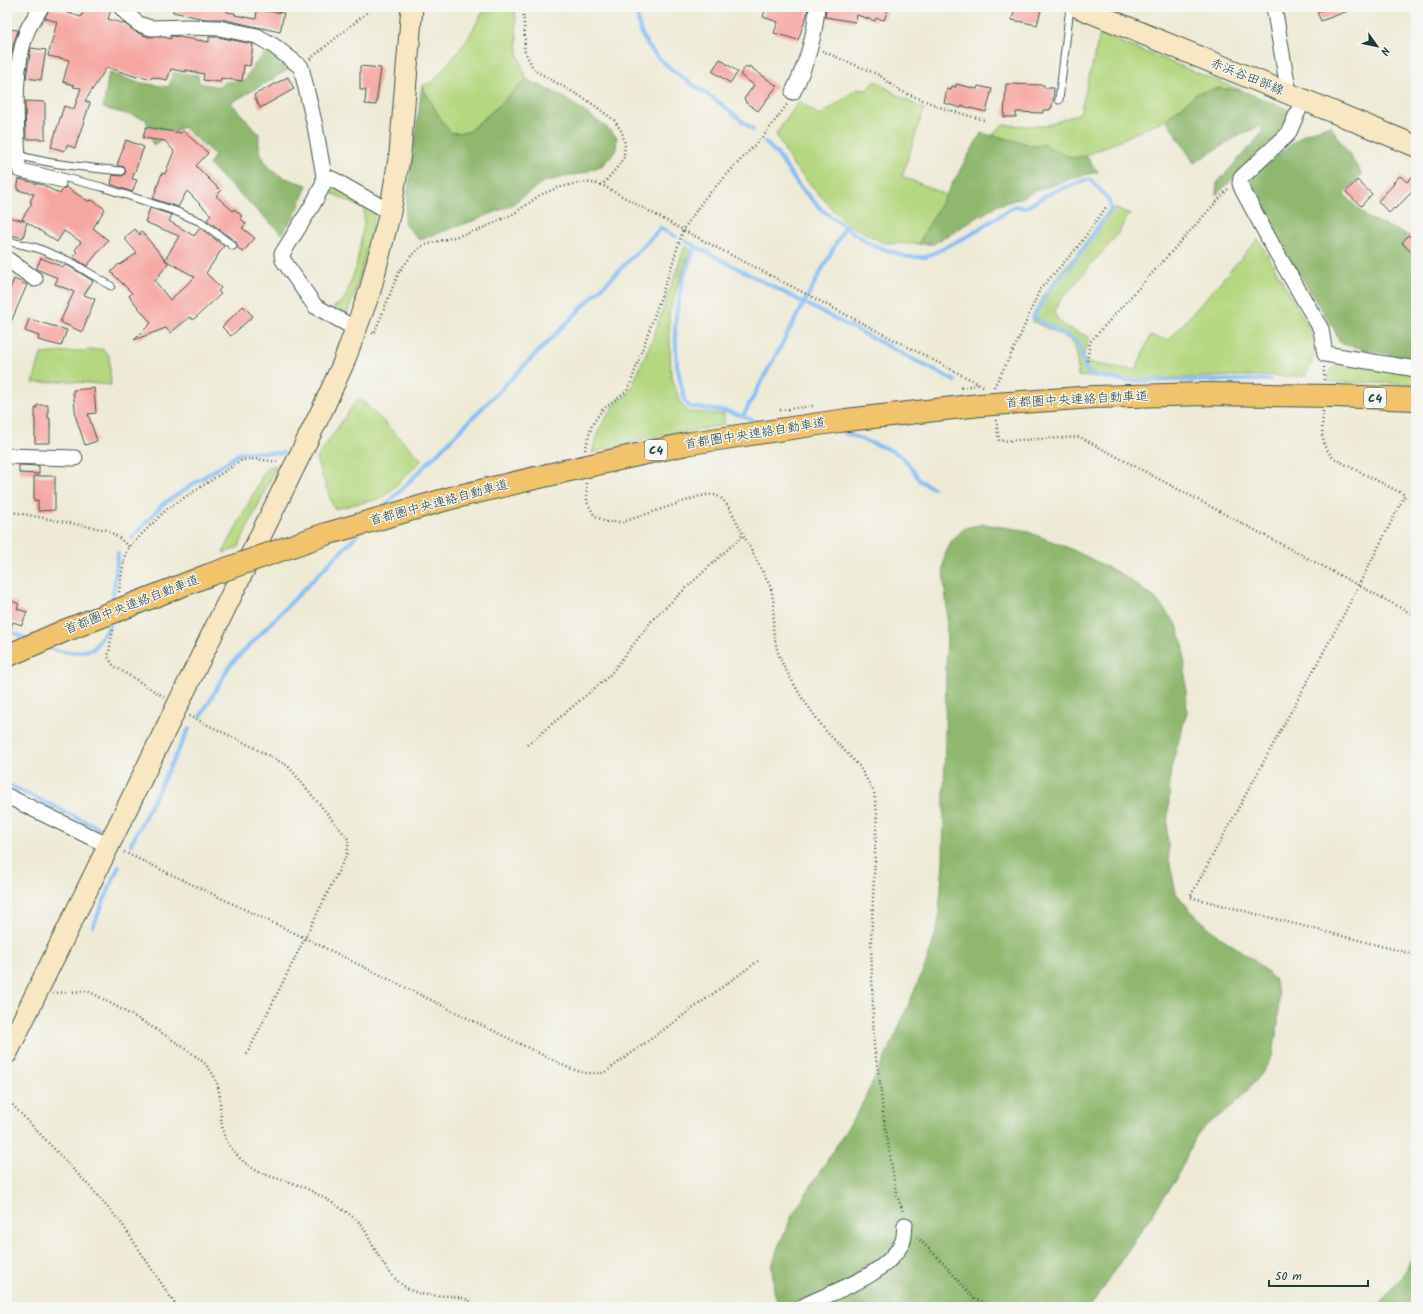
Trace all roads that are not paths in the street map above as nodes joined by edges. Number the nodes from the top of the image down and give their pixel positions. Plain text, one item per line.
1 (41, 7) edge
2 (121, 7) edge
3 (412, 7) edge
4 (817, 7) edge
5 (1070, 7) edge
6 (1078, 7) edge
7 (1274, 7) edge
8 (793, 92) road end
9 (1296, 97) junction
10 (1059, 100) dead end
11 (12, 118) edge
12 (1416, 146) edge
13 (18, 161) junction
14 (121, 171) dead end
15 (324, 176) junction
16 (62, 184) dead end
17 (390, 212) junction
18 (7, 241) edge
19 (233, 246) dead end
20 (7, 259) edge
21 (35, 279) dead end
22 (111, 286) dead end
23 (356, 329) junction
24 (1416, 369) edge
25 (1416, 400) edge
26 (7, 456) edge
27 (75, 458) dead end
28 (7, 656) edge
29 (7, 796) edge
30 (109, 846) junction
31 (7, 1053) edge
32 (904, 1225) road end
33 (802, 1307) edge

1 - 11 street
2 - 15 street
3 - 17 street
4 - 8 street
5 - 10 lane
6 - 9 street, 赤浜谷田部線
7 - 9 street
9 - 12 street, 赤浜谷田部線
9 - 24 street
11 - 13 street
13 - 14 lane
13 - 16 lane
13 - 19 lane
15 - 17 street
15 - 23 street
17 - 23 street
18 - 22 lane
20 - 21 street
23 - 30 street
25 - 28 highway, 首都圏中央連絡自動車道 / C4, bridge
26 - 27 street
29 - 30 street
30 - 31 street
32 - 33 street

